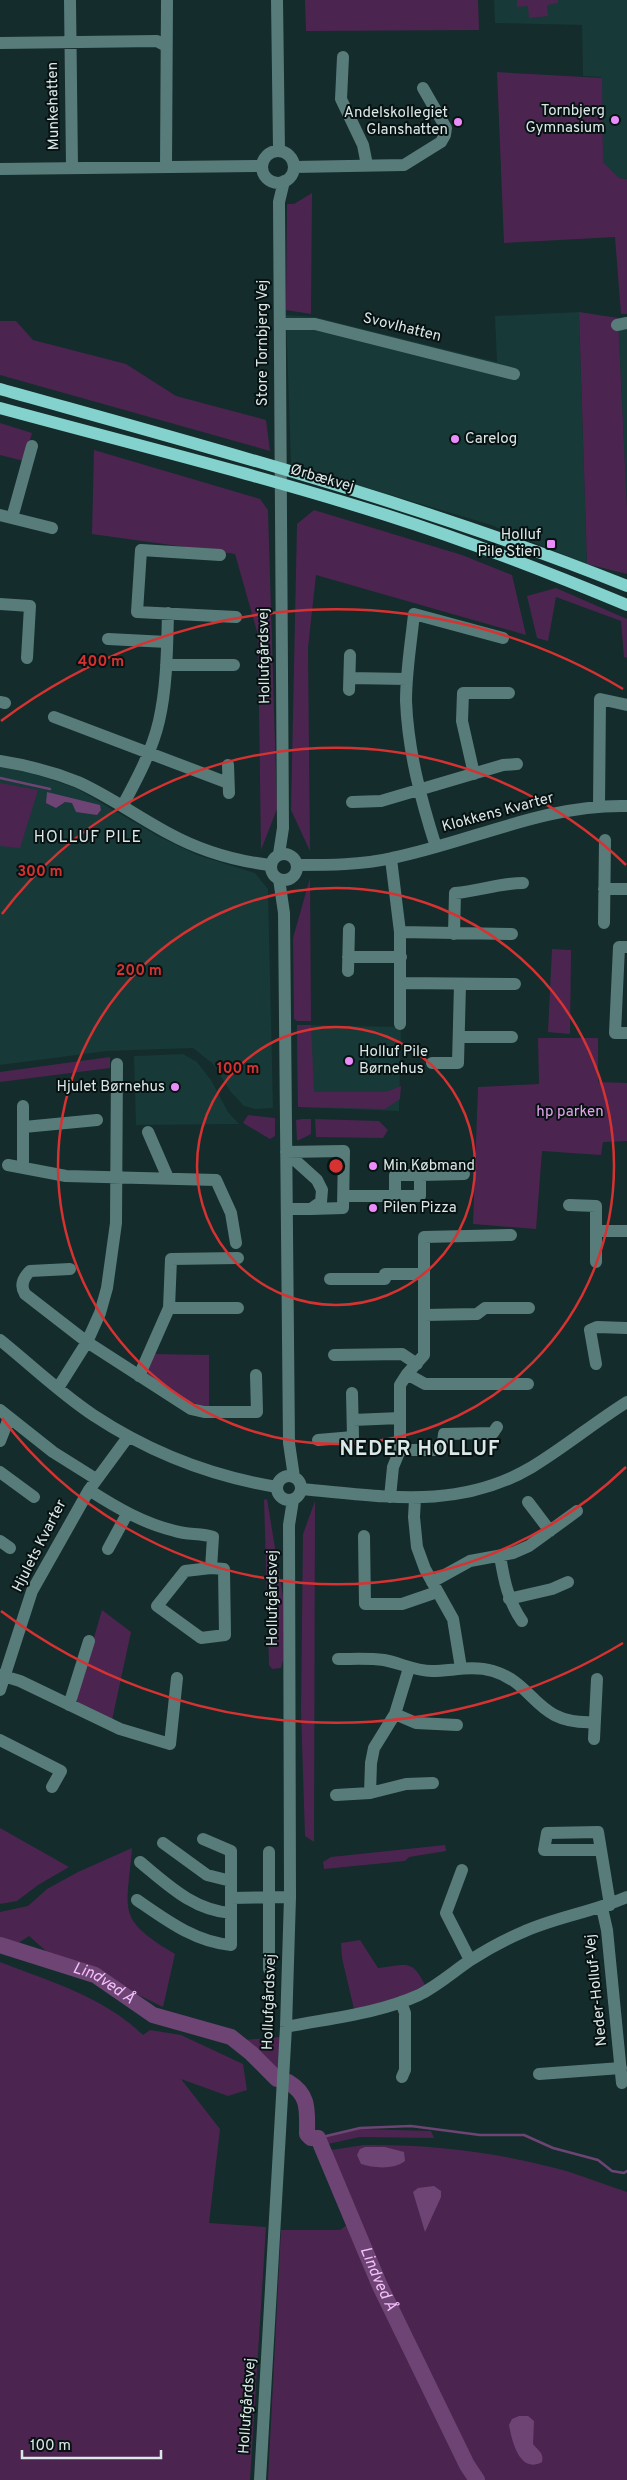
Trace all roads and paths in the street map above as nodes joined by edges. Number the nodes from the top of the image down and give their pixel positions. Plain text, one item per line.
1 (70, 0) edge
2 (167, 0) edge
3 (277, 0) edge
4 (0, 43) edge
5 (70, 43) junction
6 (166, 46) junction
7 (343, 57) dead end
8 (423, 88) dead end
9 (279, 150) junction
10 (367, 165) junction
11 (261, 166) junction
12 (166, 167) junction
13 (294, 167) junction
14 (72, 168) junction
15 (0, 169) edge
16 (278, 182) junction
17 (280, 324) junction
18 (514, 374) dead end
19 (0, 389) edge
20 (0, 408) edge
21 (32, 446) dead end
22 (280, 468) junction
23 (280, 484) junction
24 (6, 516) edge
25 (52, 528) dead end
26 (220, 555) dead end
27 (627, 586) edge
28 (0, 604) edge
29 (627, 605) edge
30 (168, 614) junction
31 (236, 618) dead end
32 (503, 638) dead end
33 (108, 639) dead end
34 (167, 642) junction
35 (350, 655) dead end
36 (27, 658) dead end
37 (166, 665) junction
38 (234, 665) dead end
39 (407, 679) junction
40 (509, 692) dead end
41 (627, 705) edge
42 (54, 717) dead end
43 (148, 754) junction
44 (0, 761) edge
45 (517, 764) dead end
46 (228, 765) dead end
47 (474, 774) junction
48 (419, 791) junction
49 (352, 802) dead end
50 (123, 805) junction
51 (599, 806) junction
52 (627, 806) edge
53 (605, 840) dead end
54 (436, 847) junction
55 (284, 854) junction
56 (391, 859) junction
57 (270, 865) junction
58 (297, 865) junction
59 (284, 879) junction
60 (523, 883) dead end
61 (604, 889) junction
62 (627, 889) edge
63 (604, 923) dead end
64 (349, 929) dead end
65 (400, 932) junction
66 (454, 934) junction
67 (512, 934) dead end
68 (627, 947) edge
69 (348, 956) junction
70 (401, 957) junction
71 (348, 970) dead end
72 (400, 983) junction
73 (460, 984) junction
74 (515, 984) dead end
75 (400, 1024) dead end
76 (627, 1033) edge
77 (460, 1037) junction
78 (512, 1037) dead end
79 (432, 1063) dead end
80 (117, 1064) dead end
81 (23, 1106) dead end
82 (97, 1120) dead end
83 (24, 1127) junction
84 (148, 1132) dead end
85 (286, 1152) junction
86 (8, 1165) dead end
87 (23, 1168) junction
88 (464, 1174) dead end
89 (420, 1175) junction
90 (116, 1177) junction
91 (168, 1178) junction
92 (344, 1196) junction
93 (395, 1196) junction
94 (569, 1205) dead end
95 (287, 1209) junction
96 (311, 1209) junction
97 (596, 1231) junction
98 (627, 1231) edge
99 (510, 1235) dead end
100 (236, 1243) dead end
101 (238, 1258) dead end
102 (596, 1262) dead end
103 (70, 1269) dead end
104 (424, 1274) junction
105 (330, 1279) dead end
106 (169, 1308) junction
107 (238, 1308) dead end
108 (529, 1308) dead end
109 (424, 1315) junction
110 (627, 1328) edge
111 (0, 1340) edge
112 (87, 1342) junction
113 (334, 1355) dead end
114 (417, 1364) junction
115 (596, 1364) dead end
116 (407, 1374) junction
117 (256, 1375) dead end
118 (139, 1376) junction
119 (528, 1384) dead end
120 (58, 1388) junction
121 (352, 1393) dead end
122 (627, 1402) edge
123 (4, 1414) edge
124 (400, 1418) junction
125 (353, 1420) junction
126 (497, 1427) dead end
127 (128, 1437) junction
128 (318, 1440) dead end
129 (0, 1441) edge
130 (400, 1450) junction
131 (0, 1472) edge
132 (96, 1478) junction
133 (285, 1480) junction
134 (88, 1490) junction
135 (34, 1496) dead end
136 (293, 1496) junction
137 (390, 1497) junction
138 (415, 1499) junction
139 (528, 1502) dead end
140 (577, 1511) dead end
141 (126, 1514) junction
142 (550, 1531) junction
143 (364, 1536) dead end
144 (108, 1549) dead end
145 (500, 1556) junction
146 (211, 1568) junction
147 (568, 1582) dead end
148 (434, 1587) junction
149 (509, 1599) junction
150 (522, 1621) dead end
151 (89, 1641) dead end
152 (338, 1659) dead end
153 (409, 1668) junction
154 (461, 1668) junction
155 (3, 1675) edge
156 (177, 1678) dead end
157 (597, 1679) dead end
158 (0, 1690) edge
159 (69, 1705) junction
160 (395, 1714) junction
161 (594, 1722) junction
162 (457, 1725) dead end
163 (594, 1739) dead end
164 (0, 1740) edge
165 (433, 1783) dead end
166 (52, 1787) dead end
167 (370, 1793) junction
168 (336, 1795) dead end
169 (203, 1839) dead end
170 (163, 1843) dead end
171 (600, 1850) dead end
172 (269, 1852) dead end
173 (140, 1862) dead end
174 (462, 1870) dead end
175 (231, 1881) junction
176 (290, 1896) junction
177 (269, 1897) junction
178 (627, 1897) edge
179 (231, 1898) junction
180 (137, 1900) dead end
181 (606, 1906) junction
182 (231, 1913) junction
183 (470, 1960) junction
184 (269, 1969) dead end
185 (401, 2002) junction
186 (286, 2027) junction
187 (621, 2068) junction
188 (539, 2074) dead end
189 (402, 2077) dead end
190 (622, 2082) dead end
191 (260, 2480) edge

1 - 5 street, Munkehatten
2 - 6 street
3 - 9 street
4 - 5 street, Munkehatten
5 - 6 street, Munkehatten
5 - 14 street, Munkehatten
6 - 12 street
7 - 10 street
8 - 10 street
9 - 11 street
9 - 13 street
10 - 13 street
11 - 12 street, Munkehatten
11 - 16 street
12 - 14 street, Munkehatten
13 - 16 street
14 - 15 street, Munkehatten
16 - 17 street, Store Tornbjerg Vej
17 - 18 street, Svovlhatten
17 - 22 street, Store Tornbjerg Vej
19 - 22 main road, Ørbækvej
20 - 23 main road, Ørbækvej
21 - 24 street
22 - 23 street, Store Tornbjerg Vej
22 - 27 main road, Ørbækvej
23 - 29 main road, Ørbækvej
23 - 55 street, Hollufgårdsvej
24 - 25 street
26 - 30 street
28 - 36 street
30 - 31 street
30 - 34 street
32 - 39 street, Klokkens Kvarter
33 - 34 street
34 - 37 street
35 - 39 street
37 - 38 street
37 - 43 street
39 - 48 street, Klokkens Kvarter
40 - 47 street
41 - 51 street
42 - 43 street
43 - 46 street
43 - 50 street
44 - 50 street
45 - 47 street
47 - 48 street
48 - 49 street
48 - 54 street, Klokkens Kvarter
50 - 57 street
51 - 52 street, Klokkens Kvarter
51 - 54 street, Klokkens Kvarter
53 - 61 street
54 - 56 street, Klokkens Kvarter
55 - 57 street
55 - 58 street
56 - 58 street, Klokkens Kvarter
56 - 65 street
57 - 59 street
58 - 59 street
59 - 85 street
60 - 66 street
61 - 62 street
61 - 63 street
64 - 69 street
65 - 66 street
65 - 70 street
66 - 67 street
68 - 76 street
69 - 70 street
69 - 71 street
70 - 72 street
72 - 73 street
72 - 75 street
73 - 74 street
73 - 77 street
77 - 78 street
77 - 79 street
80 - 90 street
81 - 83 street
82 - 83 street
83 - 87 street
84 - 91 street
85 - 92 street
85 - 95 street
85 - 96 street
86 - 87 street
87 - 90 street
88 - 89 street
89 - 93 street
89 - 93 street
90 - 91 street
90 - 112 street
91 - 100 street
92 - 93 street
92 - 96 street
94 - 97 street
95 - 96 street
95 - 133 street
97 - 98 street
97 - 102 street
99 - 104 street
101 - 106 street
103 - 112 street
104 - 105 street
104 - 109 street
106 - 107 street
106 - 118 street
108 - 109 street
109 - 114 street
110 - 115 street
111 - 120 street
112 - 118 street
112 - 120 street
113 - 114 street
114 - 116 street
116 - 119 street
116 - 124 street
117 - 118 street
120 - 127 street
121 - 125 street
122 - 138 street
123 - 129 street
123 - 132 street
124 - 125 street
124 - 130 street
125 - 128 street
126 - 130 street
127 - 132 street, Hjulets Kvarter
127 - 133 street
130 - 137 street
131 - 135 street, Hjulets Kvarter
132 - 134 street, Hjulets Kvarter
133 - 136 street
133 - 136 street
134 - 141 street
134 - 155 street, Hjulets Kvarter
136 - 137 street
136 - 176 street, Hollufgårdsvej
137 - 138 street
138 - 148 street
139 - 142 street
140 - 142 street
141 - 144 street
141 - 146 street
142 - 145 street
143 - 148 street
145 - 148 street
145 - 149 street
146 - 146 street
147 - 149 street
148 - 154 street
149 - 150 street
151 - 159 street
152 - 153 street
153 - 154 street
153 - 160 street
154 - 161 street
155 - 158 street, Hjulets Kvarter
155 - 159 street
156 - 159 street
157 - 161 street
160 - 162 street
160 - 167 street
161 - 163 street
164 - 166 street
165 - 167 street
167 - 168 street
169 - 175 street
170 - 175 street
171 - 181 street, Neder-Holluf-Vej
172 - 177 street
173 - 182 street
174 - 183 street
175 - 179 street
176 - 177 street
176 - 186 street, Hollufgårdsvej
177 - 179 street
177 - 184 street
178 - 181 street, Neder-Holluf-Vej
179 - 182 street
180 - 182 street
181 - 183 street, Neder-Holluf-Vej
181 - 187 street, Neder-Holluf-Vej
183 - 185 street, Neder-Holluf-Vej
185 - 186 street, Neder-Holluf-Vej
185 - 189 street
186 - 191 street, Hollufgårdsvej
187 - 188 street
187 - 190 street, Neder-Holluf-Vej

